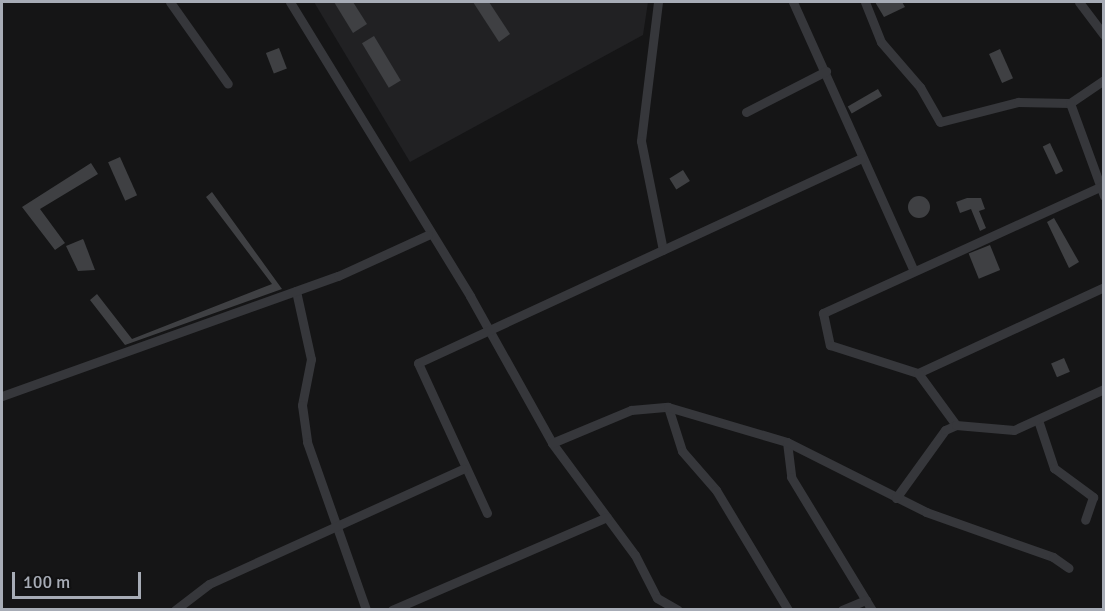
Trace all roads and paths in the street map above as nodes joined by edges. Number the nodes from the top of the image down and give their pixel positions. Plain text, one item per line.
1 (170, 2) edge
2 (290, 2) edge
3 (658, 2) edge
4 (793, 2) edge
5 (865, 2) edge
6 (1079, 2) edge
7 (1104, 35) edge
8 (826, 71) junction
9 (1104, 80) edge
10 (228, 84) dead end
11 (1070, 103) junction
12 (746, 112) dead end
13 (862, 158) junction
14 (1102, 189) edge
15 (428, 235) junction
16 (663, 250) junction
17 (913, 269) junction
18 (1104, 287) edge
19 (296, 291) junction
20 (488, 327) junction
21 (918, 373) junction
22 (1104, 389) edge
23 (2, 396) edge
24 (668, 407) junction
25 (1038, 420) junction
26 (956, 425) junction
27 (787, 442) junction
28 (552, 443) junction
29 (463, 469) junction
30 (896, 498) junction
31 (488, 513) dead end
32 (607, 517) junction
33 (1085, 520) dead end
34 (334, 531) junction
35 (1069, 568) dead end
36 (867, 600) junction
37 (175, 609) edge
38 (366, 609) edge
39 (392, 609) edge
40 (678, 609) edge
41 (788, 609) edge
42 (842, 609) edge
43 (872, 609) edge

1 - 10 street
2 - 15 street
3 - 16 street
4 - 8 street
5 - 11 street
6 - 7 street
8 - 12 street
8 - 13 street
9 - 11 street
11 - 14 street
13 - 16 street
13 - 17 street
14 - 17 street
15 - 19 street
15 - 20 street
16 - 20 street
17 - 21 street
18 - 21 street
19 - 23 street
19 - 34 street
20 - 28 street
20 - 29 street
21 - 26 street
22 - 25 street
24 - 27 street
24 - 28 street
24 - 41 street
25 - 26 street
25 - 33 street
26 - 30 street
27 - 30 street
27 - 36 street
28 - 32 street
29 - 31 street
29 - 34 street
30 - 35 street
32 - 39 street
32 - 40 street
34 - 37 street
34 - 38 street
36 - 42 street
36 - 43 street

